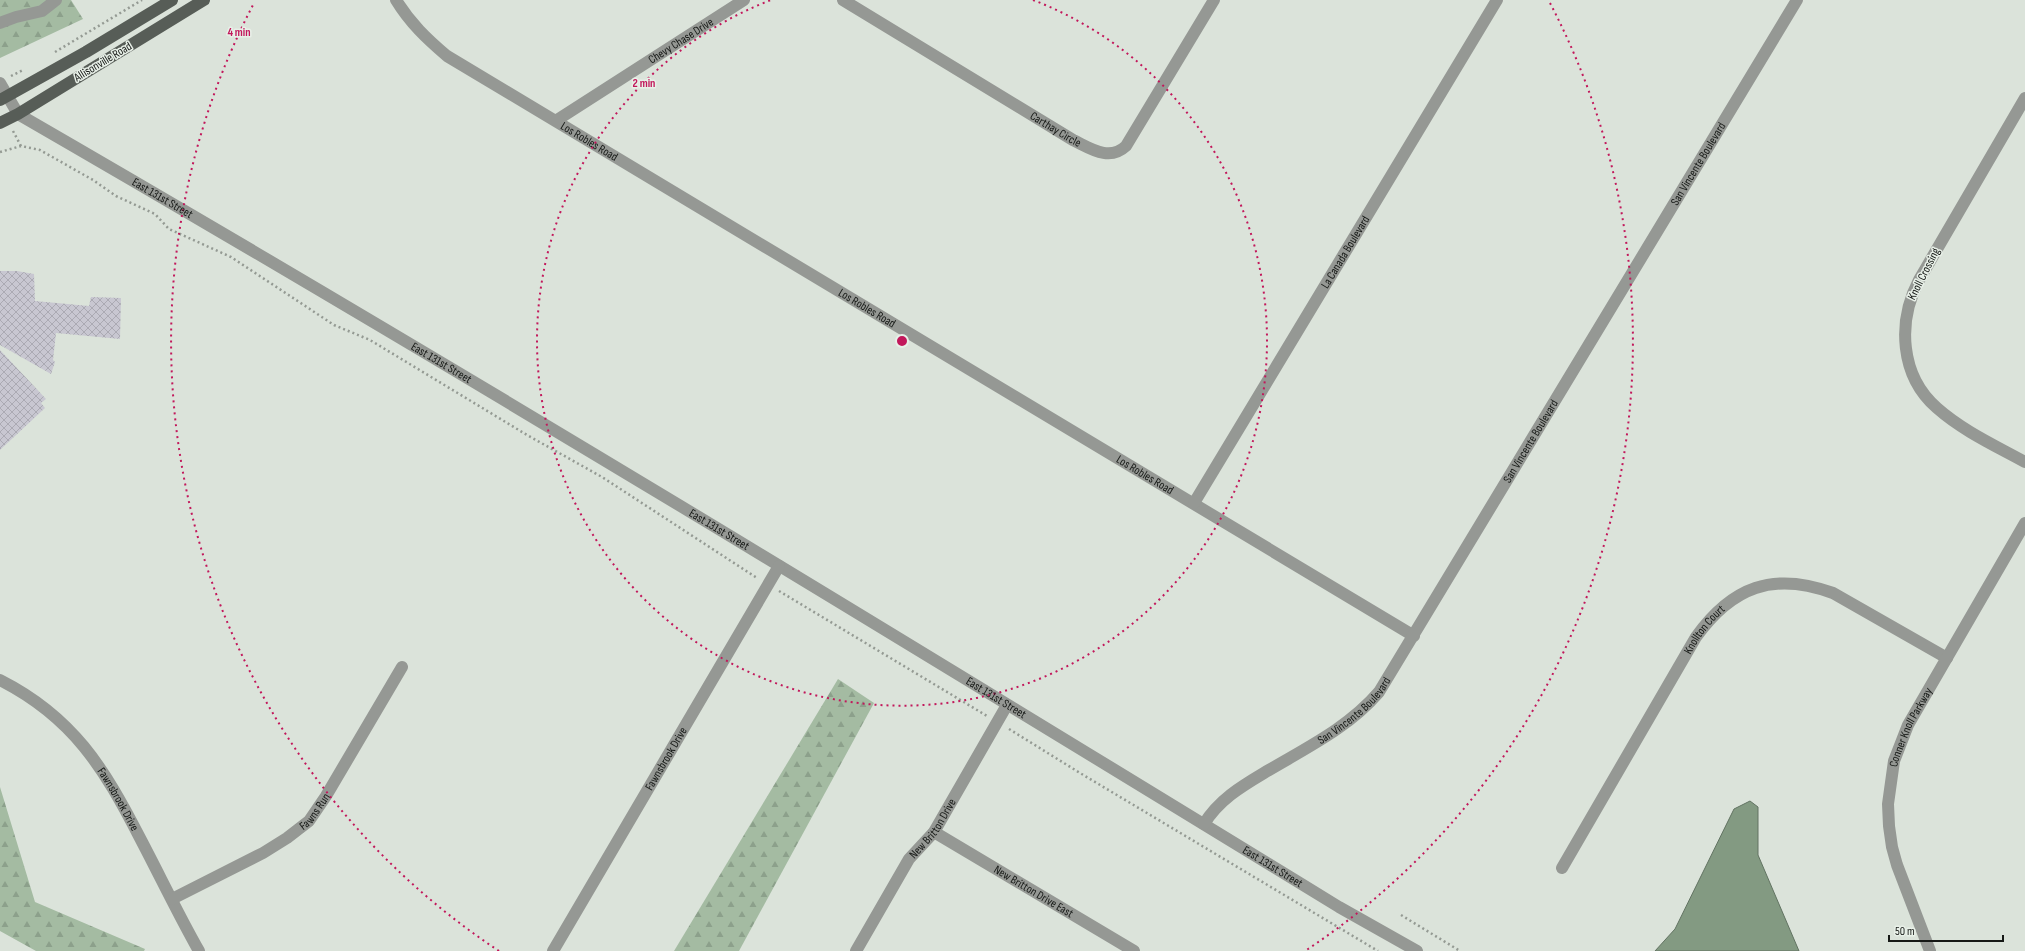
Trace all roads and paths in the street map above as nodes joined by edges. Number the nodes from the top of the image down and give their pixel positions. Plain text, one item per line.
1 (56, 0) edge
2 (142, 0) edge
3 (172, 0) edge
4 (204, 0) edge
5 (396, 0) edge
6 (744, 0) edge
7 (843, 0) edge
8 (1214, 0) edge
9 (1497, 0) edge
10 (1797, 0) edge
11 (0, 23) edge
12 (50, 55) dead end
13 (25, 69) dead end
14 (3, 81) edge
15 (4, 97) edge
16 (2025, 98) edge
17 (18, 114) junction
18 (557, 120) junction
19 (0, 123) edge
20 (0, 152) edge
21 (2025, 462) edge
22 (1194, 503) junction
23 (2025, 523) edge
24 (779, 566) junction
25 (768, 584) junction
26 (1414, 636) junction
27 (1947, 658) junction
28 (402, 667) dead end
29 (0, 680) edge
30 (1007, 705) junction
31 (997, 722) junction
32 (1204, 824) junction
33 (934, 832) junction
34 (1562, 868) dead end
35 (172, 899) junction
36 (1401, 915) dead end
37 (199, 951) edge
38 (553, 951) edge
39 (856, 951) edge
40 (1134, 951) edge
41 (1378, 951) edge
42 (1417, 951) edge
43 (1460, 951) edge
44 (1930, 951) edge

1 - 11 street
2 - 12 path
3 - 15 main road, Allisonville Road
4 - 17 main road, Allisonville Road
5 - 18 street, Los Robles Road
6 - 18 street, Chevy Chase Drive
7 - 8 street, Carthay Circle
9 - 22 street, La Canada Boulevard
10 - 26 street, San Vincente Boulevard
13 - 14 path
14 - 15 street
15 - 17 street
16 - 21 street, Knoll Crossing
17 - 19 main road, Allisonville Road
17 - 24 street, East 131st Street
18 - 22 street, Los Robles Road
20 - 25 path
22 - 26 street, Los Robles Road
23 - 27 street, Conner Knoll Parkway
24 - 25 street, Fawnsbrook Drive
24 - 30 street, East 131st Street
25 - 31 path
25 - 38 street, Fawnsbrook Drive
26 - 32 street, San Vincente Boulevard
27 - 34 street, Knollton Court
27 - 44 street, Conner Knoll Parkway
28 - 35 street, Fawns Run
29 - 35 street, Fawnsbrook Drive
30 - 31 street, New Britton Drive
30 - 32 street, East 131st Street
31 - 33 street, New Britton Drive
31 - 41 path
32 - 42 street, East 131st Street
33 - 39 street, New Britton Drive
33 - 40 street, New Britton Drive East
35 - 37 street, Fawnsbrook Drive
36 - 43 path

